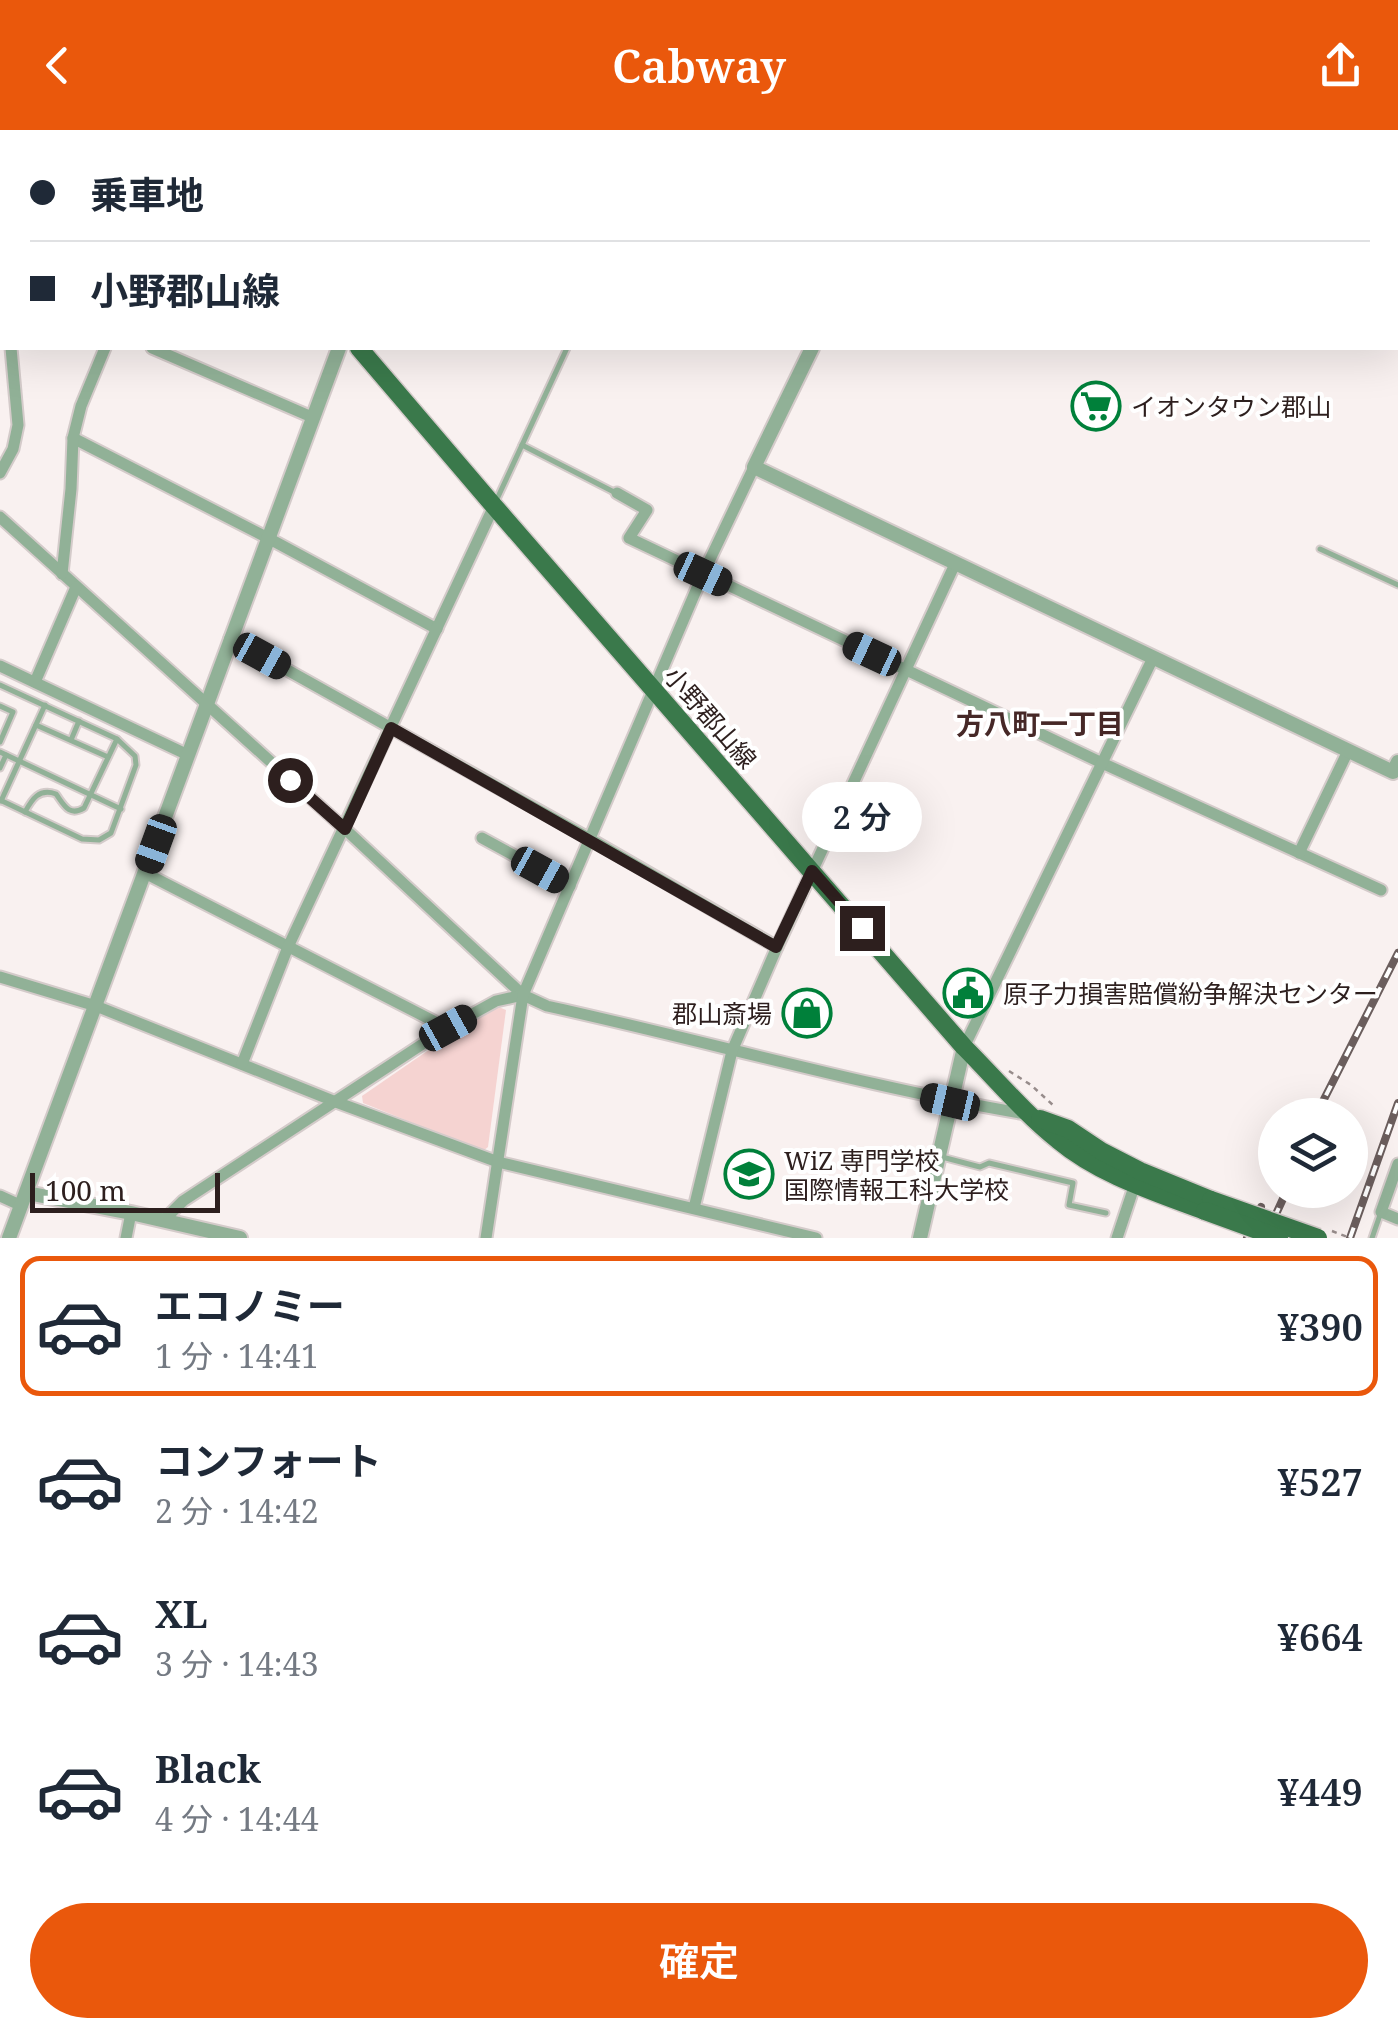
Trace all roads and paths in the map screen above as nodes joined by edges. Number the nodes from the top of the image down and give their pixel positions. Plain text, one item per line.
1 (11, 350) edge
2 (105, 350) edge
3 (157, 350) edge
4 (338, 350) edge
5 (360, 350) edge
6 (566, 350) edge
7 (810, 350) edge
8 (314, 418) junction
9 (72, 438) junction
10 (522, 446) junction
11 (754, 468) junction
12 (0, 474) edge
13 (617, 493) joint
14 (494, 506) junction
15 (0, 517) edge
16 (268, 538) junction
17 (1320, 549) dead end
18 (955, 564) junction
19 (62, 574) junction
20 (703, 574) junction
21 (1398, 586) edge
22 (76, 587) junction
23 (437, 629) junction
24 (230, 638) junction
25 (1152, 658) junction
26 (0, 666) edge
27 (906, 670) junction
28 (35, 682) junction
29 (0, 684) edge
30 (653, 688) junction
31 (45, 705) junction
32 (0, 706) edge
33 (207, 706) junction
34 (80, 721) junction
35 (36, 725) junction
36 (391, 728) junction
37 (117, 738) junction
38 (71, 740) junction
39 (0, 742) edge
40 (1348, 751) junction
41 (3, 754) edge
42 (188, 755) junction
43 (108, 758) junction
44 (19, 761) junction
45 (1398, 762) edge
46 (1102, 764) junction
47 (0, 768) edge
48 (91, 795) junction
49 (0, 801) edge
50 (120, 809) junction
51 (25, 812) junction
52 (345, 829) junction
53 (482, 838) dead end
54 (590, 840) junction
55 (1298, 853) junction
56 (812, 871) junction
57 (144, 873) junction
58 (570, 886) junction
59 (1380, 890) dead end
60 (288, 946) junction
61 (776, 947) junction
62 (0, 977) edge
63 (523, 995) junction
64 (949, 1003) dead end
65 (96, 1006) junction
66 (448, 1028) junction
67 (968, 1040) junction
68 (732, 1051) junction
69 (242, 1064) junction
70 (1006, 1069) dead end
71 (336, 1102) junction
72 (950, 1102) junction
73 (1053, 1106) dead end
74 (1030, 1115) junction
75 (939, 1156) junction
76 (498, 1162) junction
77 (1398, 1164) edge
78 (1135, 1184) junction
79 (0, 1196) edge
80 (24, 1199) junction
81 (1208, 1205) junction
82 (694, 1208) junction
83 (131, 1212) junction
84 (1381, 1212) junction
85 (1106, 1213) dead end
86 (1398, 1218) edge
87 (164, 1221) junction
88 (9, 1238) edge
89 (126, 1238) edge
90 (240, 1238) edge
91 (486, 1238) edge
92 (816, 1238) edge
93 (920, 1238) edge
94 (1117, 1238) edge
95 (1278, 1238) edge
96 (1318, 1238) edge
97 (1372, 1238) edge

1 - 12 street
2 - 9 street
3 - 8 street
4 - 8 street
5 - 14 main road, 小野郡山線
6 - 10 lane
7 - 11 street
8 - 16 street
9 - 16 street
9 - 19 street
10 - 13 lane
10 - 14 lane
11 - 18 street
11 - 20 street
13 - 20 street
14 - 23 street
14 - 30 main road, 小野郡山線
15 - 19 street
16 - 23 street
16 - 24 street
17 - 21 lane
18 - 25 street
18 - 27 street
19 - 22 street
20 - 27 street
20 - 30 street
22 - 28 street
22 - 33 street
23 - 36 street
24 - 33 street
24 - 36 street
25 - 40 street
25 - 46 street
26 - 28 street
27 - 46 street
27 - 56 street
28 - 42 street
29 - 31 lane
30 - 54 street
30 - 56 main road, 小野郡山線
31 - 34 lane
31 - 35 lane
32 - 39 lane
33 - 42 street
33 - 52 street
34 - 37 lane
34 - 38 lane
35 - 38 lane
35 - 44 lane
36 - 52 street
36 - 54 street
37 - 43 lane
37 - 50 lane
38 - 43 lane
40 - 45 street
40 - 55 street
41 - 44 lane
41 - 47 lane
42 - 57 street
43 - 48 lane
44 - 48 lane
44 - 49 lane
46 - 55 street
46 - 67 street
48 - 50 lane
48 - 51 lane
49 - 51 lane
50 - 51 lane
52 - 60 street
52 - 63 street
53 - 58 street
54 - 58 street
54 - 61 street
55 - 59 street
56 - 61 street
56 - 67 main road, 小野郡山線
57 - 60 street
57 - 65 street
58 - 63 street
60 - 66 street
60 - 69 street
61 - 68 street
62 - 65 street
63 - 66 street
63 - 68 street
63 - 76 street
64 - 67 path
65 - 69 street
65 - 80 street
66 - 71 street
67 - 72 street
67 - 74 main road, 小野郡山線
68 - 72 street
68 - 82 street
69 - 71 street
70 - 73 path
71 - 76 street
71 - 87 street
72 - 74 street
72 - 75 street
74 - 78 main road, 小野郡山線
74 - 81 main road, 小野郡山線
75 - 85 lane
75 - 93 street
76 - 82 street
76 - 91 street
77 - 84 street
78 - 81 main road, 小野郡山線
78 - 94 street
79 - 80 street
80 - 83 street
80 - 88 street
81 - 95 main road, 小野郡山線, bridge
81 - 96 main road, 小野郡山線, bridge
82 - 92 street
83 - 87 street
83 - 89 street
84 - 86 street
84 - 97 lane
87 - 90 street

